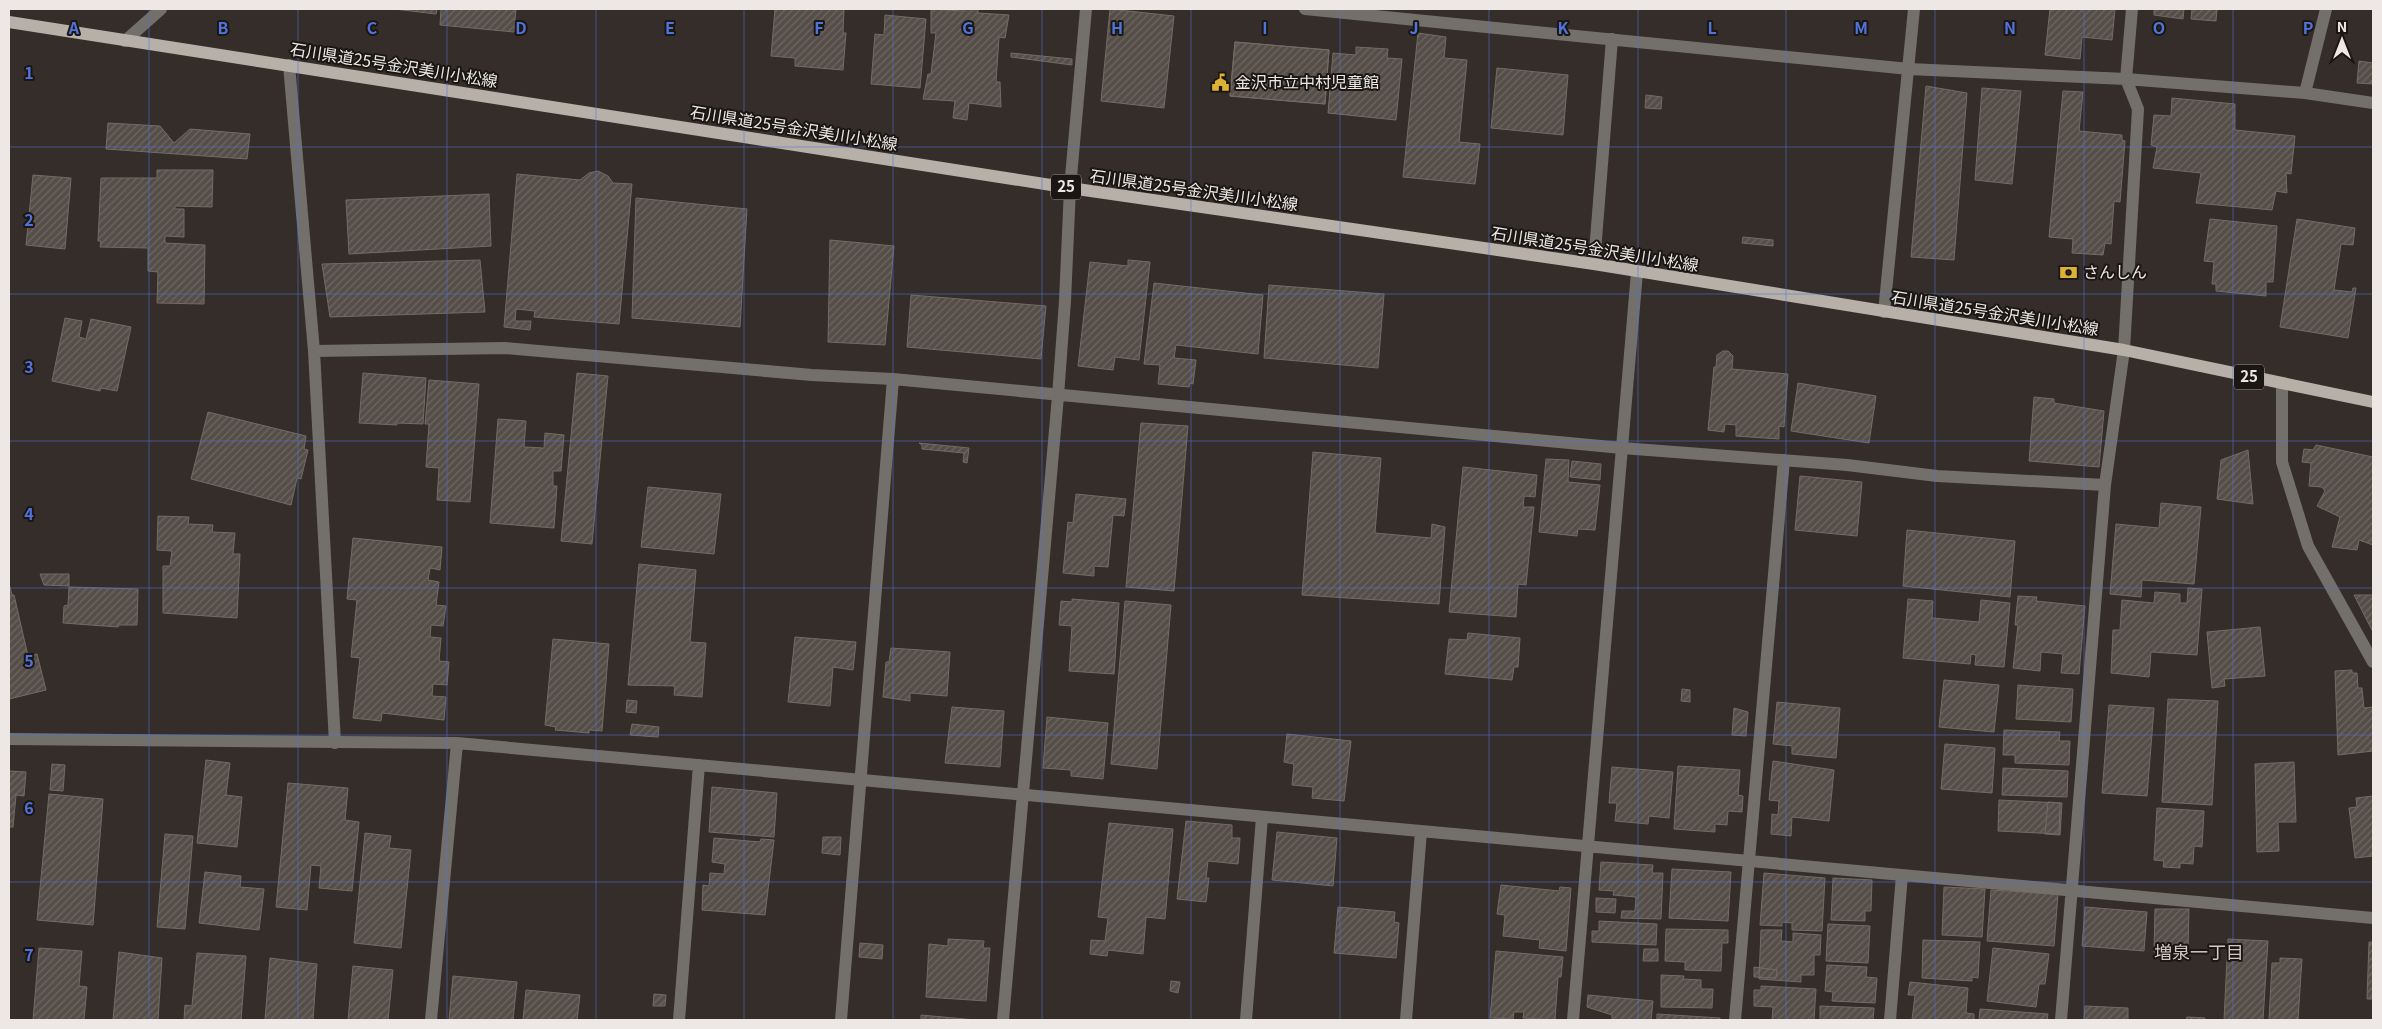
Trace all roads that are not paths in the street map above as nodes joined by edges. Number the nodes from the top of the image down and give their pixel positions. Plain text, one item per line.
1 (161, 9) edge
2 (1086, 9) edge
3 (1305, 9) edge
4 (1914, 9) edge
5 (2132, 9) edge
6 (2326, 9) edge
7 (9, 22) edge
8 (1612, 40) junction
9 (125, 41) junction
10 (288, 65) junction
11 (1909, 69) junction
12 (2126, 79) junction
13 (2305, 93) junction
14 (2373, 103) edge
15 (1070, 188) junction
16 (1594, 264) junction
17 (1637, 272) junction
18 (1884, 312) junction
19 (2124, 350) junction
20 (314, 352) junction
21 (893, 379) junction
22 (2282, 384) junction
23 (1058, 396) junction
24 (2373, 402) edge
25 (1622, 448) junction
26 (1784, 460) junction
27 (2105, 485) junction
28 (2373, 662) edge
29 (9, 739) edge
30 (335, 743) junction
31 (456, 743) junction
32 (700, 765) junction
33 (862, 780) junction
34 (1023, 795) junction
35 (1262, 817) junction
36 (1421, 831) junction
37 (1588, 847) junction
38 (1749, 861) junction
39 (1902, 875) junction
40 (2072, 890) junction
41 (2373, 918) edge
42 (431, 1020) edge
43 (679, 1020) edge
44 (841, 1020) edge
45 (1003, 1020) edge
46 (1246, 1020) edge
47 (1406, 1020) edge
48 (1573, 1020) edge
49 (1735, 1020) edge
50 (1890, 1020) edge
51 (2061, 1020) edge

1 - 9 street
2 - 15 street
3 - 8 street
4 - 11 street
5 - 12 street
6 - 13 street
7 - 9 main road, 石川県道25号金沢美川小松線 / 25
8 - 11 street
8 - 16 street
9 - 10 main road, 石川県道25号金沢美川小松線 / 25
10 - 15 main road, 石川県道25号金沢美川小松線 / 25
10 - 20 street
11 - 12 street
11 - 18 street
12 - 13 street
12 - 19 street
13 - 14 street
15 - 16 main road, 石川県道25号金沢美川小松線 / 25
15 - 23 street
16 - 17 main road, 石川県道25号金沢美川小松線 / 25
17 - 18 main road, 石川県道25号金沢美川小松線 / 25
17 - 25 street
18 - 19 main road, 石川県道25号金沢美川小松線 / 25
19 - 22 main road, 石川県道25号金沢美川小松線 / 25
19 - 27 street
20 - 21 street
20 - 30 street
21 - 23 street
21 - 33 street
22 - 24 main road, 石川県道25号金沢美川小松線 / 25
22 - 28 street
23 - 25 street
23 - 34 street
25 - 26 street
25 - 37 street
26 - 27 street
26 - 38 street
27 - 40 street
29 - 30 street
30 - 31 street
31 - 32 street
31 - 42 street
32 - 33 street
32 - 43 street
33 - 34 street
33 - 44 street
34 - 35 street
34 - 45 street
35 - 36 street
35 - 46 street
36 - 37 street
36 - 47 street
37 - 38 street
37 - 48 street
38 - 39 street
38 - 49 street
39 - 40 street
39 - 50 street
40 - 41 street
40 - 51 street

